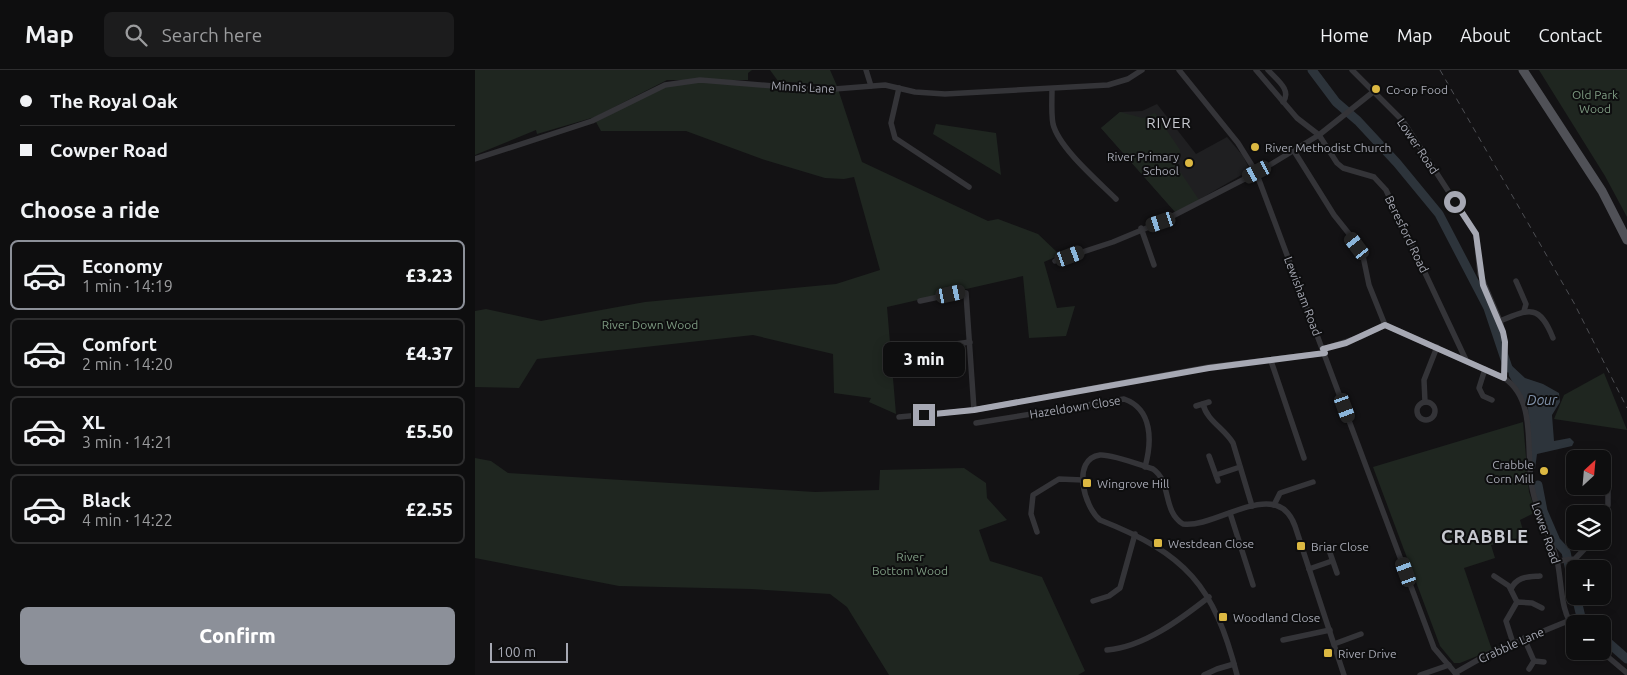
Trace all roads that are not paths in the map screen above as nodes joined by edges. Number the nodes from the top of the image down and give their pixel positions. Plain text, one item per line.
1 (866, 70) edge
2 (1142, 70) edge
3 (1179, 70) edge
4 (1256, 70) edge
5 (1268, 70) edge
6 (1352, 70) edge
7 (1523, 70) edge
8 (871, 86) junction
9 (899, 88) junction
10 (1051, 89) junction
11 (1373, 92) junction
12 (1283, 102) junction
13 (1319, 135) junction
14 (1294, 151) junction
15 (475, 159) edge
16 (1257, 172) junction
17 (966, 184) dead end
18 (1116, 199) dead end
19 (1141, 228) junction
20 (1627, 240) edge
21 (1055, 261) dead end
22 (1154, 265) dead end
23 (1515, 281) dead end
24 (920, 301) dead end
25 (1524, 311) junction
26 (1500, 321) junction
27 (1385, 325) junction
28 (1553, 338) dead end
29 (970, 342) junction
30 (1437, 347) junction
31 (919, 349) dead end
32 (1324, 351) junction
33 (1466, 360) junction
34 (1271, 361) junction
35 (1485, 369) junction
36 (1504, 378) junction
37 (1492, 400) dead end
38 (1425, 402) dead end
39 (1203, 404) dead end
40 (974, 410) junction
41 (899, 416) dead end
42 (976, 423) dead end
43 (1209, 456) dead end
44 (1304, 458) dead end
45 (1145, 467) junction
46 (1240, 467) junction
47 (1083, 480) junction
48 (1313, 482) dead end
49 (1274, 505) junction
50 (1252, 506) junction
51 (1230, 513) junction
52 (1037, 532) dead end
53 (1135, 534) junction
54 (1329, 550) dead end
55 (1584, 550) edge
56 (1560, 560) junction
57 (1332, 561) junction
58 (1309, 569) junction
59 (1337, 573) dead end
60 (1494, 576) dead end
61 (1541, 576) dead end
62 (1253, 585) dead end
63 (1511, 589) junction
64 (1209, 597) junction
65 (1093, 602) dead end
66 (1517, 602) junction
67 (1542, 608) dead end
68 (1567, 615) edge
69 (1566, 622) edge
70 (1330, 630) junction
71 (1361, 634) dead end
72 (1524, 638) junction
73 (1283, 640) dead end
74 (1334, 644) junction
75 (1513, 644) junction
76 (1107, 650) dead end
77 (1611, 659) edge
78 (1535, 661) junction
79 (1543, 662) dead end
80 (1234, 664) junction
81 (1449, 665) junction
82 (1529, 669) dead end
83 (1627, 673) edge
84 (1456, 674) edge
85 (1204, 675) edge
86 (1237, 675) edge
87 (1344, 675) edge
88 (1420, 675) edge

1 - 8 street
2 - 10 street, Minnis Lane
3 - 16 street, Lewisham Road
4 - 12 street, Beresford Road
5 - 12 street
6 - 11 street, Lower Road
7 - 20 main road
8 - 9 street, Minnis Lane
8 - 15 street, Minnis Lane
9 - 10 street, Minnis Lane
9 - 17 street
10 - 18 street
11 - 13 street
11 - 26 street, Lower Road
12 - 13 street, Beresford Road
13 - 14 street
13 - 33 street, Beresford Road
14 - 16 street
14 - 27 street
16 - 19 street
16 - 32 street, Lewisham Road
19 - 21 street
19 - 22 street
23 - 25 street
24 - 29 street
25 - 26 street
25 - 28 street
26 - 36 street, Lower Road
27 - 30 street
27 - 32 street
29 - 31 street
29 - 40 street
30 - 33 street
30 - 38 street
32 - 34 street
32 - 81 street, Lewisham Road
33 - 35 street
34 - 40 street
34 - 44 street
35 - 36 street
35 - 37 street
36 - 56 street, Lower Road
39 - 46 street
40 - 41 street
42 - 45 street, Hazeldown Close
43 - 46 street
45 - 47 street
45 - 51 street
46 - 50 street
47 - 52 street
47 - 53 street
48 - 49 street
49 - 50 street
49 - 58 street
50 - 51 street
51 - 62 street
53 - 64 street
53 - 65 street
54 - 57 street
55 - 56 street
56 - 68 street, Lower Road
57 - 58 street
57 - 59 street
58 - 70 street
60 - 63 street
61 - 63 street
63 - 66 street
64 - 76 street
64 - 80 street
66 - 67 street
66 - 75 street
69 - 72 street, Crabble Lane
70 - 73 street
70 - 74 street
71 - 74 street
72 - 75 street, Crabble Lane
72 - 78 street
74 - 87 street
75 - 84 street, Crabble Lane
77 - 83 street
78 - 79 street
78 - 82 street
80 - 85 street
80 - 86 street
81 - 84 street, Lewisham Road
81 - 88 street

